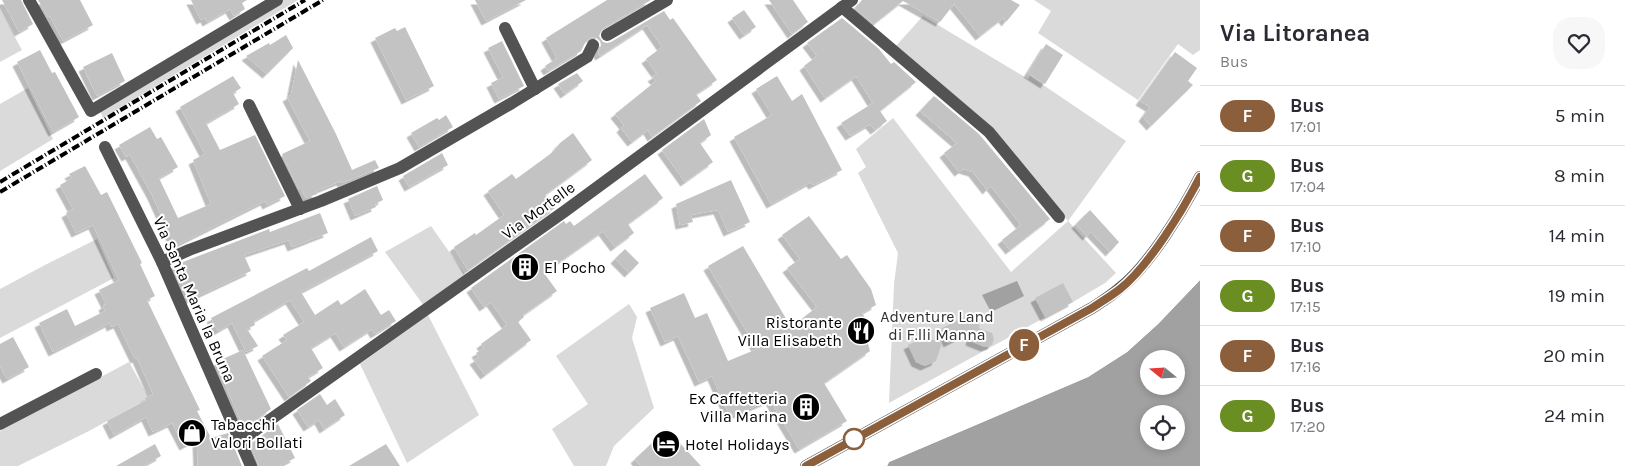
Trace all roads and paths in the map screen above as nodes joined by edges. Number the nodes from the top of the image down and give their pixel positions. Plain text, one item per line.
1 (30, 0) edge
2 (277, 0) edge
3 (667, 0) edge
4 (847, 4) edge
5 (505, 28) dead end
6 (607, 35) dead end
7 (593, 45) dead end
8 (534, 89) junction
9 (249, 105) dead end
10 (105, 148) dead end
11 (1200, 176) edge
12 (300, 209) junction
13 (1059, 217) dead end
14 (162, 262) junction
15 (96, 374) dead end
16 (0, 424) edge
17 (240, 441) junction
18 (251, 466) edge
19 (806, 466) edge

1 - 2 street
3 - 6 street
4 - 13 street
4 - 17 street, Via Mortelle
5 - 8 street
7 - 8 street
8 - 12 street
9 - 12 street
10 - 14 street, Via Santa Maria la Bruna
11 - 19 street
12 - 14 street
14 - 17 street, Via Santa Maria la Bruna
15 - 16 street
17 - 18 street, Via Santa Maria la Bruna

